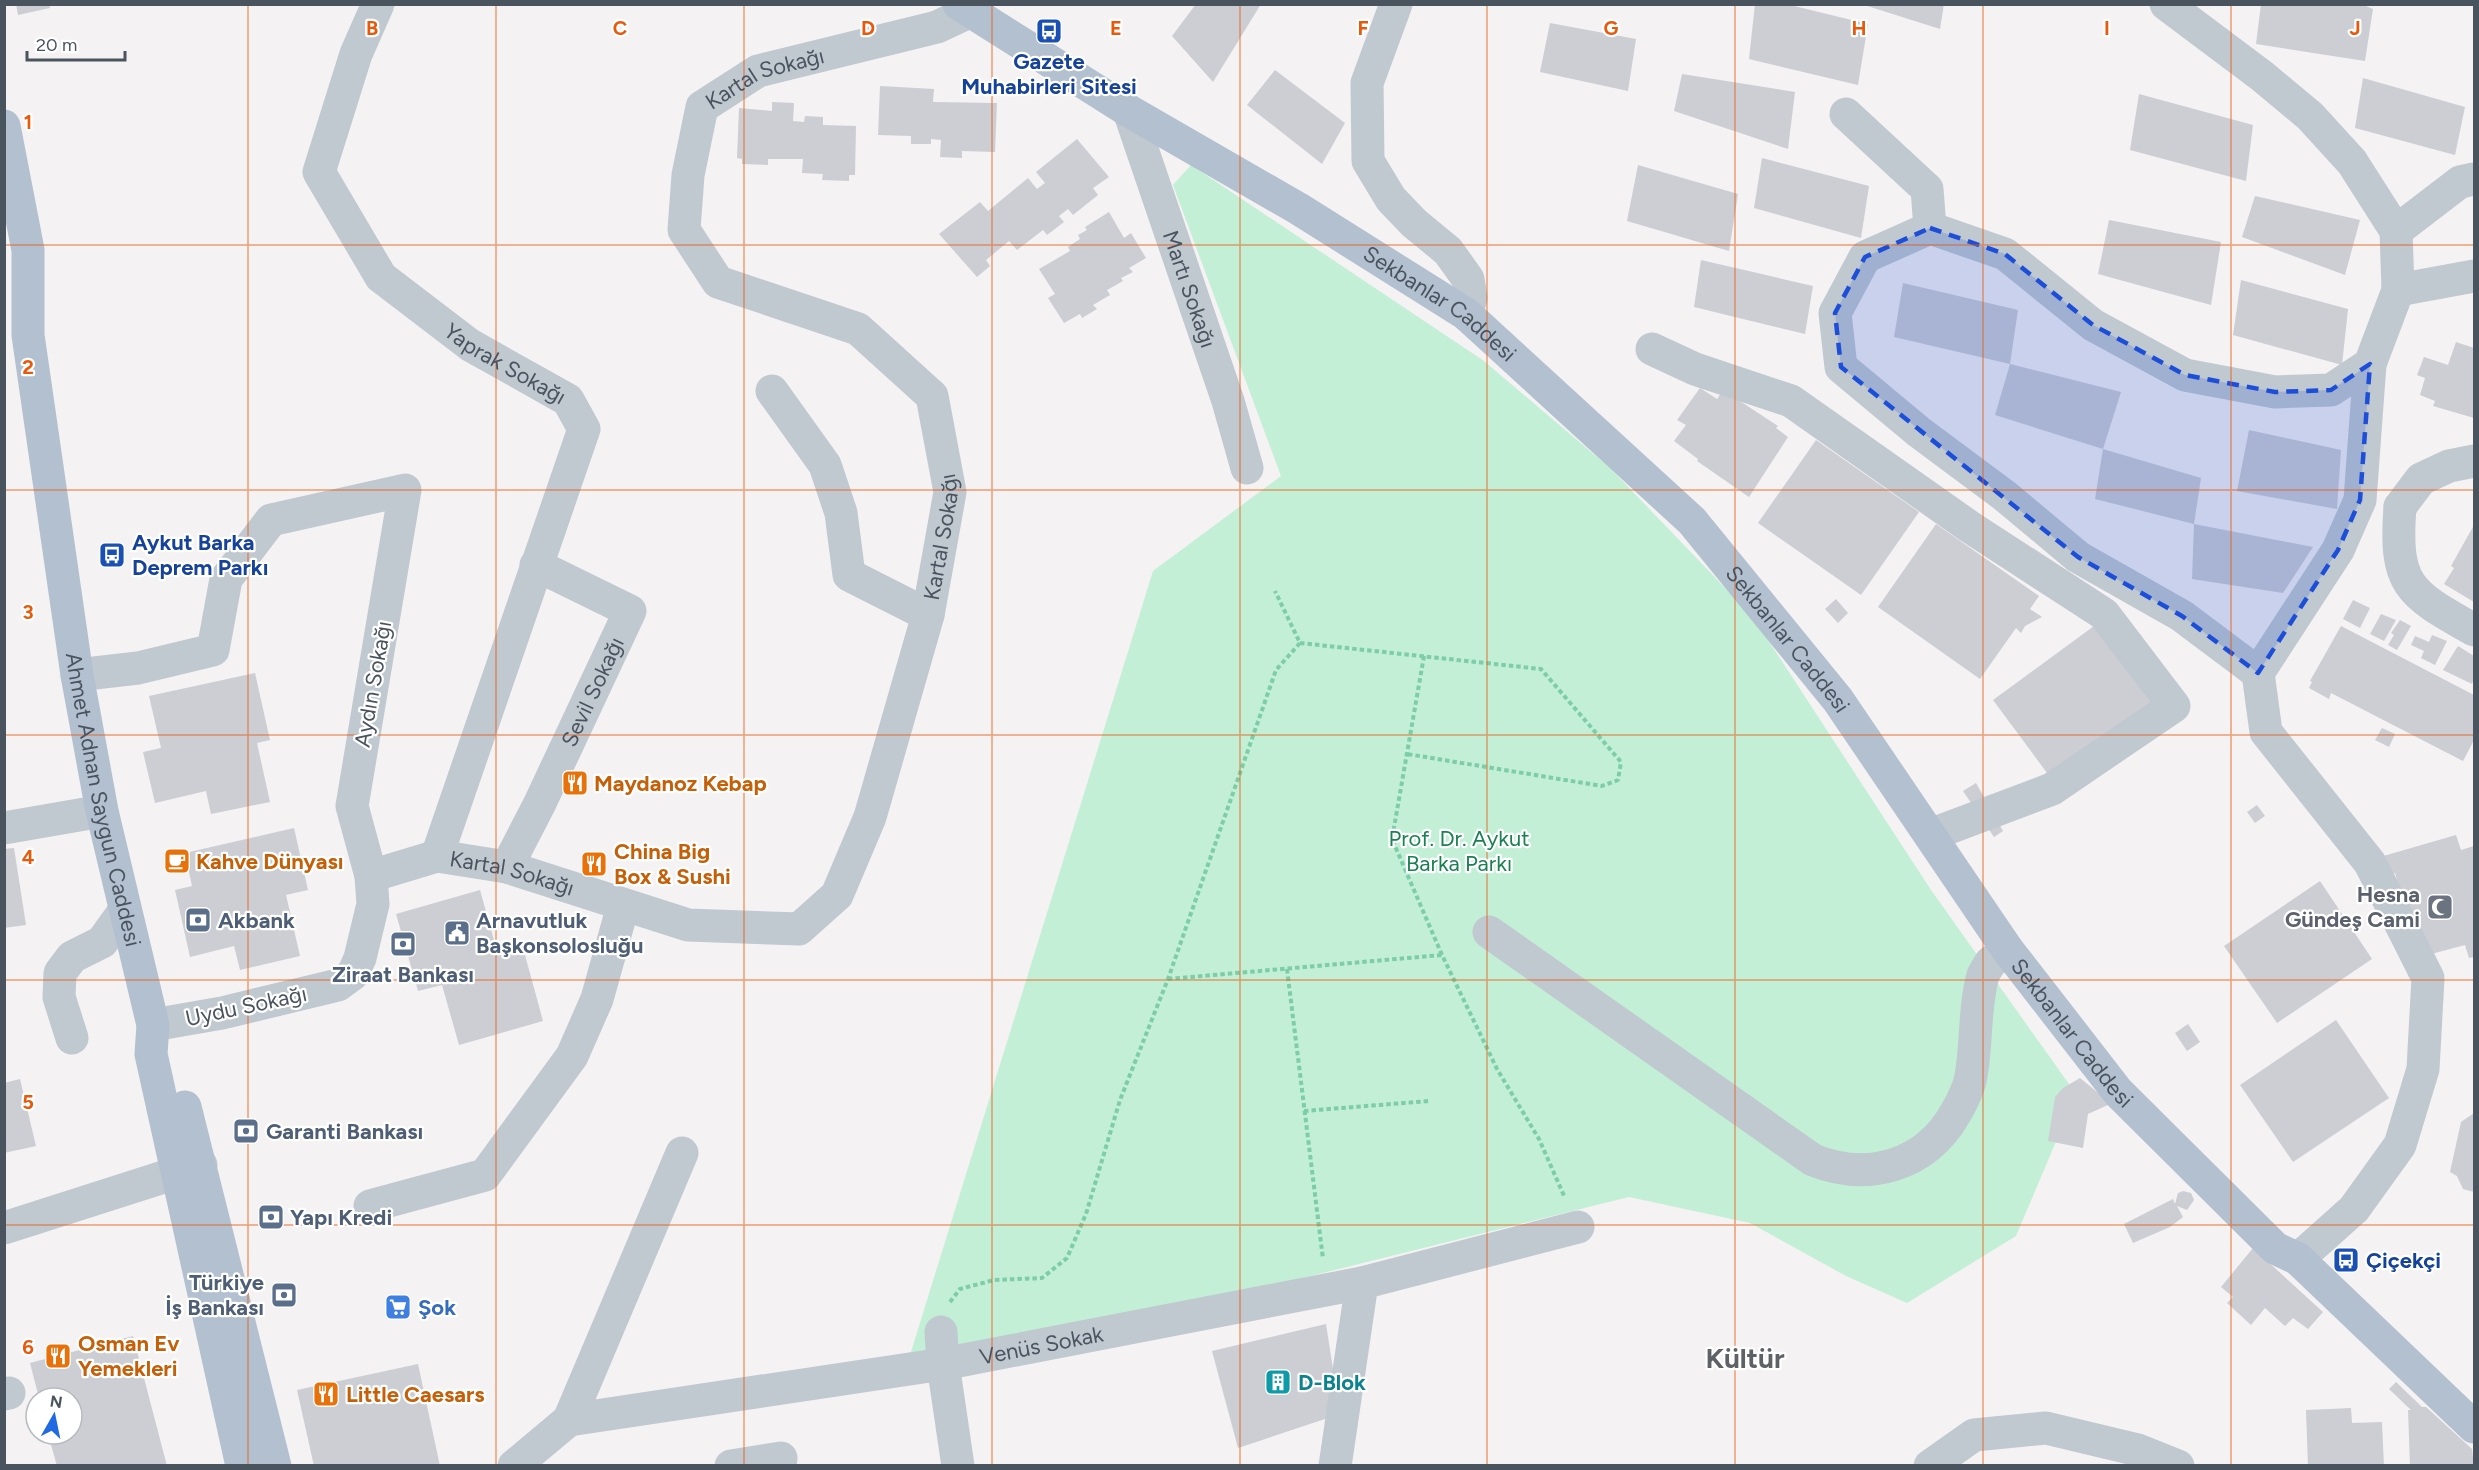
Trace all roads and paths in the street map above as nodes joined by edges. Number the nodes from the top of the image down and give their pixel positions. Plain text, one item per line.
1 (378, 4) edge
2 (1396, 4) edge
3 (2166, 4) edge
4 (965, 8) edge
5 (1129, 111) junction
6 (1846, 114) dead end
7 (4, 126) edge
8 (2475, 179) edge
9 (1930, 228) junction
10 (2396, 231) junction
11 (2475, 276) edge
12 (4, 277) edge
13 (2398, 290) junction
14 (1466, 314) junction
15 (28, 335) junction
16 (1652, 349) dead end
17 (2370, 364) junction
18 (772, 392) dead end
19 (2475, 462) edge
20 (1247, 468) dead end
21 (2360, 500) junction
22 (2400, 507) junction
23 (536, 565) junction
24 (1275, 591) dead end
25 (928, 615) junction
26 (2475, 630) edge
27 (1300, 643) junction
28 (2258, 673) junction
29 (78, 675) junction
30 (1407, 754) dead end
31 (102, 811) junction
32 (4, 828) edge
33 (1930, 835) junction
34 (437, 856) junction
35 (507, 867) junction
36 (371, 876) junction
37 (623, 906) junction
38 (125, 910) junction
39 (1489, 932) dead end
40 (2007, 949) junction
41 (1442, 955) dead end
42 (1287, 969) junction
43 (1168, 979) junction
44 (151, 1016) junction
45 (72, 1038) dead end
46 (1429, 1101) dead end
47 (1304, 1111) junction
48 (682, 1153) dead end
49 (190, 1169) junction
50 (370, 1206) dead end
51 (1578, 1227) dead end
52 (4, 1228) edge
53 (2298, 1259) junction
54 (1362, 1283) junction
55 (1326, 1289) junction
56 (941, 1332) joint
57 (943, 1364) junction
58 (569, 1420) junction
59 (2475, 1427) edge
60 (242, 1466) edge
61 (274, 1466) edge
62 (514, 1466) edge
63 (731, 1466) edge
64 (780, 1466) edge
65 (958, 1466) edge
66 (1335, 1466) edge
67 (1929, 1466) edge
68 (2178, 1466) edge

1 - 23 street, Yaprak Sokağı
2 - 14 street
3 - 10 street
4 - 5 main road, Sekbanlar Caddesi
4 - 25 street, Kartal Sokağı
5 - 14 main road, Sekbanlar Caddesi
5 - 20 street, Martı Sokağı
6 - 9 street
7 - 15 main road, Ahmet Adnan Saygun Caddesi
8 - 10 street
9 - 17 street
9 - 28 street
10 - 13 street
11 - 13 street
12 - 15 main road
13 - 17 street
14 - 33 main road, Sekbanlar Caddesi
15 - 29 main road, Ahmet Adnan Saygun Caddesi
16 - 33 street
17 - 21 street
18 - 25 street
19 - 22 street
21 - 22 street
21 - 28 street
22 - 26 street
23 - 34 street, Yaprak Sokağı
23 - 35 street, Sevil Sokağı
24 - 27 path
25 - 37 street, Kartal Sokağı
27 - 30 path
27 - 43 path
28 - 53 street
29 - 31 main road, Ahmet Adnan Saygun Caddesi
29 - 36 street, Aydın Sokağı
31 - 32 street
31 - 38 main road, Ahmet Adnan Saygun Caddesi
33 - 40 main road, Sekbanlar Caddesi
34 - 35 street, Kartal Sokağı
34 - 36 street, Kartal Sokağı
35 - 37 street, Kartal Sokağı
36 - 44 street, Uydu Sokağı
37 - 50 street
38 - 44 main road, Ahmet Adnan Saygun Caddesi
38 - 45 street
39 - 40 street
40 - 53 main road, Sekbanlar Caddesi
41 - 42 path
42 - 43 path
42 - 47 path
43 - 56 path
44 - 49 main road, Ahmet Adnan Saygun Caddesi
46 - 47 path
47 - 55 path
48 - 58 street
49 - 52 street
49 - 60 main road, Ahmet Adnan Saygun Caddesi
49 - 61 main road
51 - 54 street, Venüs Sokak
53 - 59 main road, Sekbanlar Caddesi
54 - 55 street, Venüs Sokak
54 - 66 street
55 - 57 street, Venüs Sokak
56 - 57 street
57 - 58 street, Venüs Sokak
57 - 65 street
58 - 62 street
63 - 64 street
67 - 68 street

